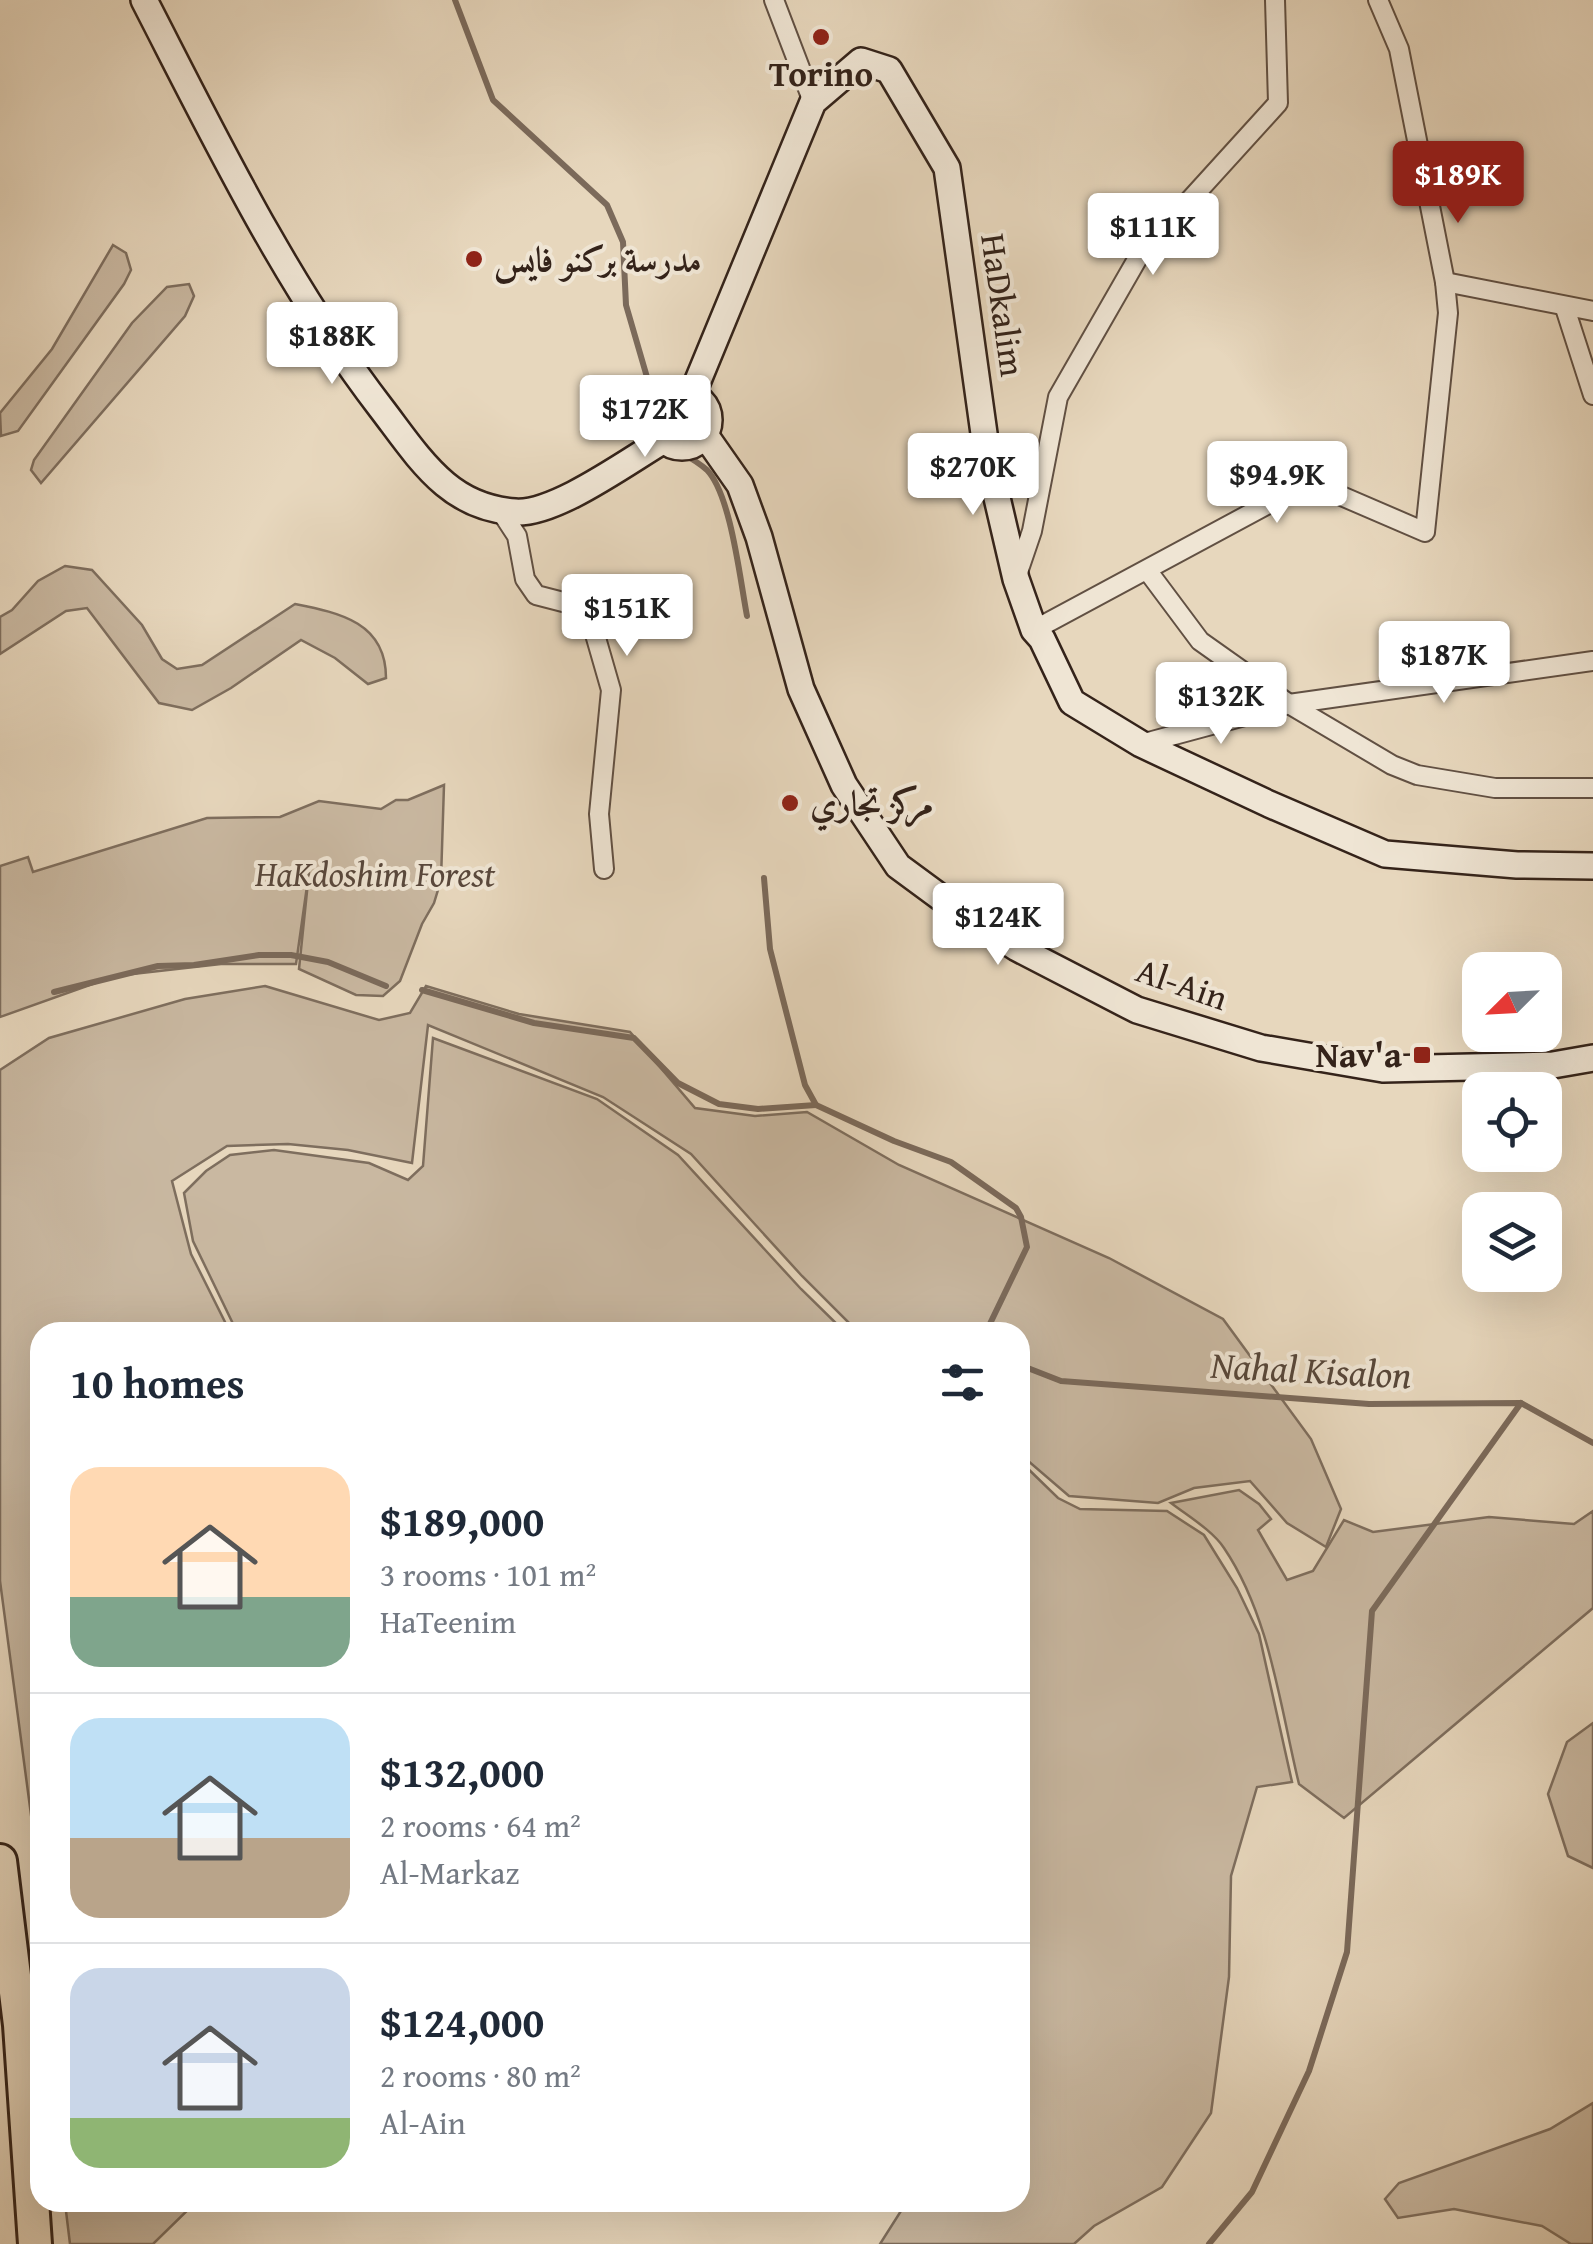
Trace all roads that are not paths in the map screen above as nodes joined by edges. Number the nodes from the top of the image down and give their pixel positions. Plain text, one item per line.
1 (144, 0) edge
2 (774, 0) edge
3 (1275, 0) edge
4 (1378, 0) edge
5 (814, 102) junction
6 (1445, 282) junction
7 (1565, 308) junction
8 (1593, 311) edge
9 (1593, 395) edge
10 (692, 396) junction
11 (705, 436) junction
12 (664, 440) junction
13 (500, 510) junction
14 (1147, 570) junction
15 (1016, 579) junction
16 (1034, 630) junction
17 (1593, 661) edge
18 (1289, 704) junction
19 (1141, 744) junction
20 (1593, 788) edge
21 (1593, 866) edge
22 (604, 868) dead end
23 (1593, 1058) edge
24 (0, 1861) edge
25 (30, 2171) edge
26 (33, 2212) edge
27 (35, 2244) edge

1 - 13 street
2 - 5 street
3 - 15 street
4 - 6 street
5 - 10 street, HaDkalim
5 - 15 street, HaDkalim
6 - 7 street
6 - 14 street
7 - 8 street
7 - 9 street
10 - 11 street
10 - 12 street
11 - 12 street
11 - 23 street, Al-Ain
12 - 13 street
13 - 22 street
14 - 16 street
14 - 18 street
15 - 16 street, HaDkalim
16 - 19 street, HaDkalim
17 - 18 street
18 - 19 street
18 - 20 street
19 - 21 street, HaDkalim
24 - 25 highway
26 - 27 highway

